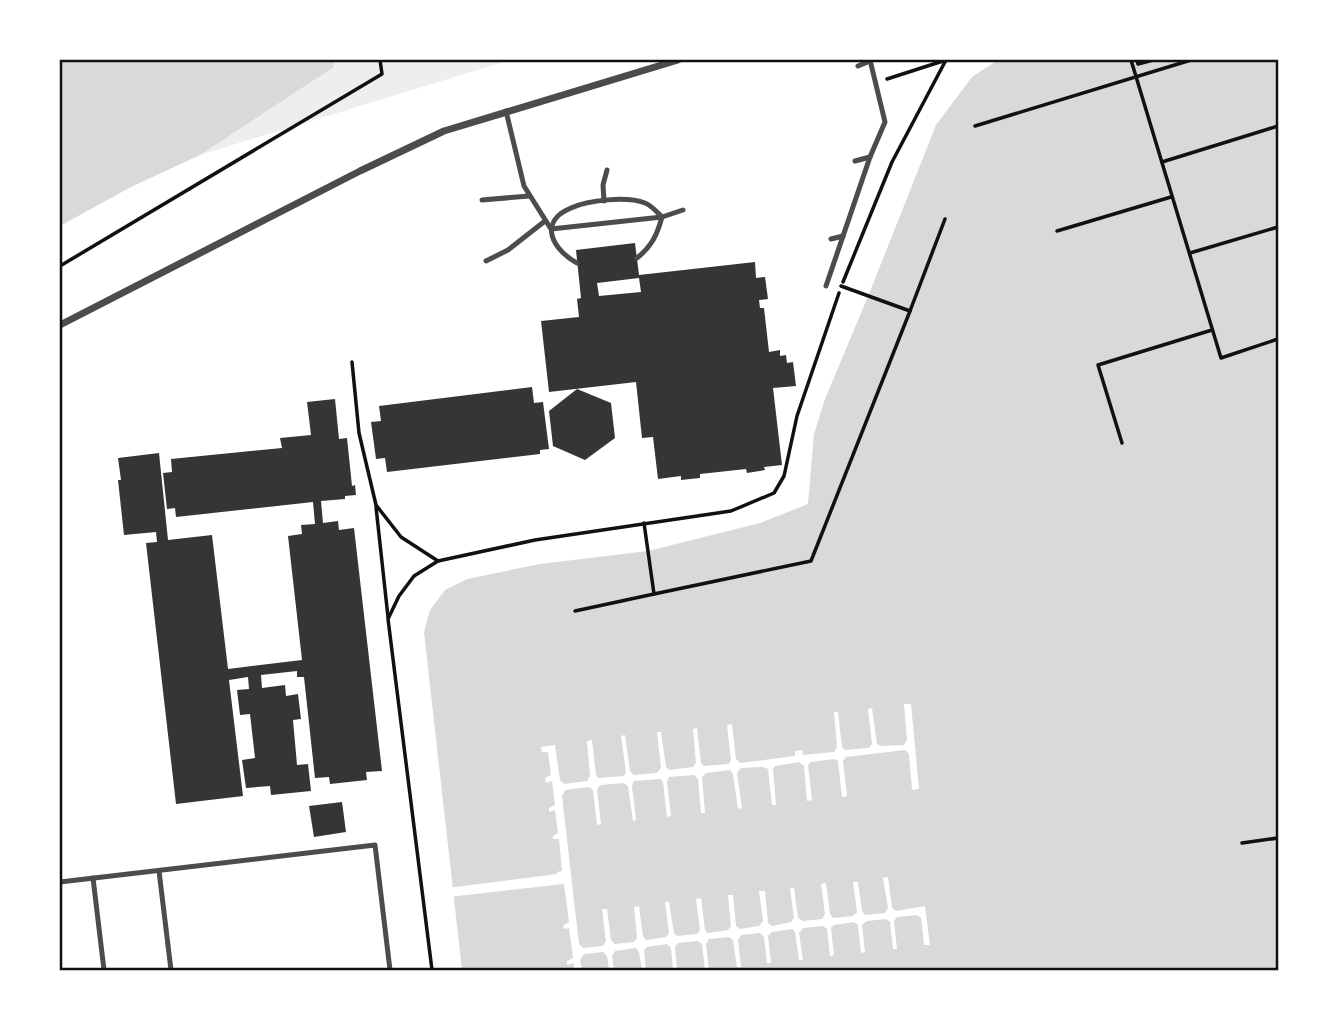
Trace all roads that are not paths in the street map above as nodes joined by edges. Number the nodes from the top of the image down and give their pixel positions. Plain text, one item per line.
1 (678, 60) edge
2 (870, 60) edge
3 (858, 65) dead end
4 (506, 111) junction
5 (870, 157) junction
6 (855, 161) dead end
7 (607, 170) dead end
8 (529, 196) junction
9 (482, 200) dead end
10 (604, 201) junction
11 (683, 211) dead end
12 (662, 217) junction
13 (545, 221) junction
14 (551, 229) junction
15 (843, 236) junction
16 (831, 239) dead end
17 (637, 258) dead end
18 (486, 261) dead end
19 (577, 263) dead end
20 (826, 286) dead end
21 (60, 325) edge
22 (159, 871) junction
23 (93, 878) junction
24 (60, 883) edge
25 (104, 971) edge
26 (171, 971) edge
27 (390, 971) edge

1 - 4 street
2 - 3 lane
2 - 5 lane
4 - 8 lane
4 - 21 street
5 - 6 lane
5 - 15 lane
7 - 10 lane
8 - 9 lane
8 - 13 lane
10 - 12 lane
10 - 14 lane
11 - 12 lane
12 - 14 lane
12 - 17 lane
13 - 14 lane
13 - 18 lane
14 - 19 lane
15 - 16 lane
15 - 20 lane
22 - 23 lane
22 - 26 lane
22 - 27 lane
23 - 24 lane
23 - 25 lane

